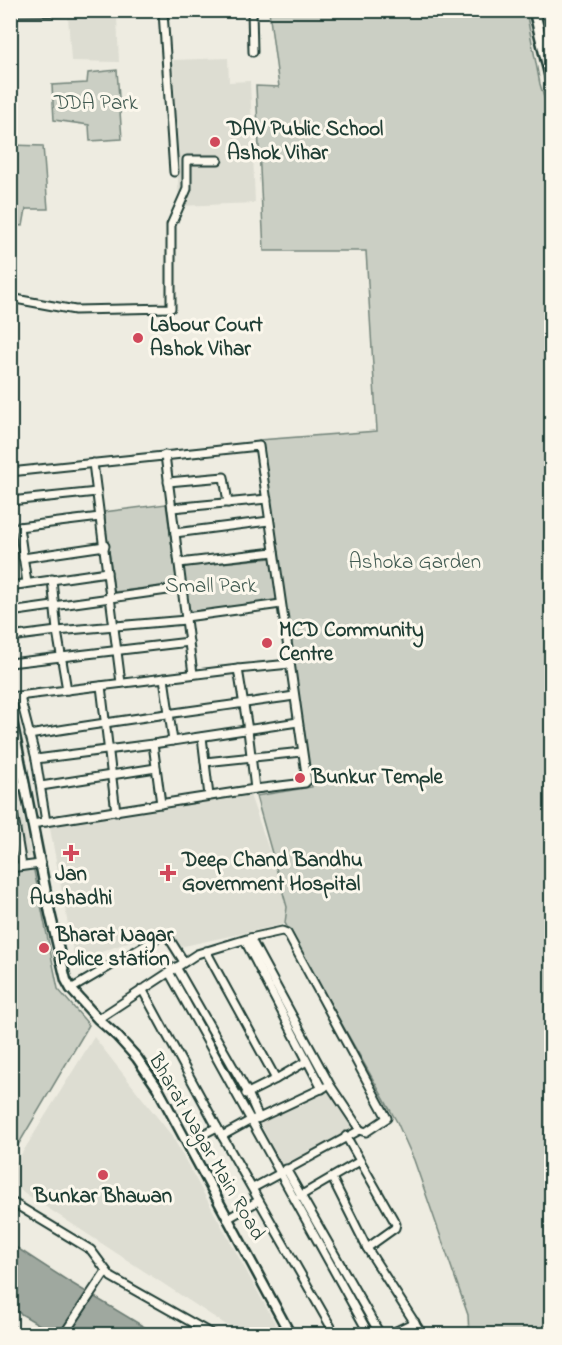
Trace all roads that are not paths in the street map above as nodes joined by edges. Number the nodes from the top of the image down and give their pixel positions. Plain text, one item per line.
1 (247, 10) edge
2 (252, 10) edge
3 (526, 10) edge
4 (534, 10) edge
5 (549, 10) edge
6 (10, 12) edge
7 (163, 12) edge
8 (536, 21) junction
9 (552, 21) edge
10 (253, 52) dead end
11 (552, 84) edge
12 (218, 160) dead end
13 (174, 172) dead end
14 (10, 298) edge
15 (165, 455) junction
16 (93, 463) junction
17 (10, 472) edge
18 (168, 482) junction
19 (97, 492) junction
20 (267, 499) junction
21 (10, 501) edge
22 (228, 503) junction
23 (172, 508) junction
24 (100, 517) junction
25 (269, 521) junction
26 (20, 527) junction
27 (10, 528) edge
28 (175, 533) junction
29 (105, 546) junction
30 (274, 552) junction
31 (23, 558) junction
32 (179, 563) junction
33 (108, 572) junction
34 (52, 579) junction
35 (27, 583) junction
36 (10, 586) edge
37 (182, 588) junction
38 (110, 598) junction
39 (281, 604) junction
40 (54, 607) junction
41 (10, 612) edge
42 (186, 619) junction
43 (115, 628) junction
44 (57, 631) junction
45 (10, 637) edge
46 (189, 642) junction
47 (117, 651) junction
48 (62, 657) junction
49 (10, 663) edge
50 (290, 664) junction
51 (238, 669) junction
52 (193, 674) junction
53 (164, 678) junction
54 (122, 683) junction
55 (101, 686) junction
56 (67, 690) junction
57 (294, 696) junction
58 (10, 698) edge
59 (20, 698) junction
60 (244, 703) junction
61 (10, 710) edge
62 (169, 715) junction
63 (106, 722) junction
64 (298, 722) junction
65 (248, 730) junction
66 (29, 735) junction
67 (202, 737) junction
68 (173, 741) junction
69 (153, 744) junction
70 (109, 749) junction
71 (302, 752) junction
72 (15, 757) edge
73 (250, 757) junction
74 (36, 759) junction
75 (205, 762) junction
76 (156, 768) junction
77 (113, 776) junction
78 (25, 785) junction
79 (41, 786) junction
80 (10, 787) edge
81 (255, 789) junction
82 (10, 794) edge
83 (209, 796) junction
84 (161, 804) junction
85 (116, 812) junction
86 (46, 822) junction
87 (32, 824) junction
88 (40, 864) junction
89 (22, 866) junction
90 (10, 867) edge
91 (248, 940) junction
92 (206, 951) junction
93 (184, 962) junction
94 (176, 967) junction
95 (169, 972) junction
96 (71, 989) junction
97 (142, 989) junction
98 (98, 1019) junction
99 (307, 1061) junction
100 (276, 1079) junction
101 (330, 1085) junction
102 (322, 1089) junction
103 (248, 1093) junction
104 (238, 1097) junction
105 (259, 1118) junction
106 (251, 1120) junction
107 (217, 1127) junction
108 (360, 1130) junction
109 (222, 1136) junction
110 (346, 1136) junction
111 (187, 1143) junction
112 (360, 1161) junction
113 (283, 1170) junction
114 (332, 1178) junction
115 (253, 1188) junction
116 (302, 1195) junction
117 (294, 1198) junction
118 (10, 1201) edge
119 (258, 1201) junction
120 (227, 1219) junction
121 (367, 1248) junction
122 (105, 1271) junction
123 (415, 1322) junction
124 (10, 1330) edge
125 (18, 1335) edge
126 (64, 1335) edge
127 (212, 1335) edge
128 (290, 1335) edge
129 (335, 1335) edge
130 (369, 1335) edge
131 (380, 1335) edge
132 (390, 1335) edge
133 (422, 1335) edge

1 - 7 street
2 - 10 street
3 - 8 main road
4 - 8 main road
5 - 9 main road
6 - 7 street
7 - 13 street
8 - 11 main road
12 - 14 street
15 - 16 street
15 - 18 street
15 - 20 street
16 - 17 street
16 - 19 street
18 - 22 street
18 - 23 street
19 - 21 street
19 - 24 street
20 - 22 street
20 - 25 street
22 - 23 street
23 - 28 street
24 - 26 street
24 - 29 street
25 - 28 street
25 - 30 street
26 - 27 street
26 - 31 street
28 - 32 street
29 - 31 street
29 - 33 street
30 - 32 street
30 - 39 street
31 - 35 street
32 - 37 street
33 - 34 street
33 - 38 street
34 - 35 street
34 - 40 street
35 - 36 street
37 - 38 street
37 - 42 street
38 - 40 street
38 - 43 street
39 - 42 street
39 - 50 street
40 - 41 street
40 - 44 street
42 - 43 street
42 - 46 street
43 - 44 street
43 - 47 street
44 - 45 street
44 - 48 street
46 - 47 street
46 - 52 street
47 - 48 street
47 - 54 street
48 - 49 street
48 - 56 street
50 - 51 street
50 - 57 street
51 - 52 street
51 - 60 street
52 - 53 street
53 - 54 street
53 - 62 street
54 - 55 street
55 - 56 street
55 - 63 street
56 - 59 street
57 - 60 street
57 - 64 street
58 - 59 street
59 - 66 street
60 - 62 street
60 - 65 street
61 - 72 street, Bharat Nagar Main Road
62 - 63 street
62 - 68 street
63 - 66 street
63 - 70 street
64 - 65 street
64 - 71 street
65 - 67 street
65 - 73 street
66 - 74 street
67 - 68 street
67 - 75 street
68 - 69 street
69 - 70 street
69 - 76 street
70 - 74 street
70 - 77 street
71 - 73 street
71 - 81 street
72 - 78 street, Bharat Nagar Main Road
73 - 75 street
73 - 81 street
74 - 79 street
75 - 83 street
76 - 77 street
76 - 84 street
77 - 79 street
77 - 85 street
78 - 80 street
78 - 87 street, Bharat Nagar Main Road
79 - 86 street
81 - 83 street
82 - 89 street
83 - 84 street
84 - 85 street
85 - 86 street
86 - 87 street
87 - 88 street, Bharat Nagar Main Road
88 - 89 street
88 - 96 street, Bharat Nagar Main Road
89 - 90 street
91 - 92 street
91 - 99 street
91 - 101 street
91 - 108 street
92 - 93 street
92 - 100 street
93 - 94 street
93 - 96 street
94 - 95 street
94 - 103 street
95 - 97 street
95 - 104 street
96 - 98 street, Bharat Nagar Main Road
97 - 98 street
97 - 107 street
98 - 111 street, Bharat Nagar Main Road
99 - 100 street
99 - 102 street
100 - 103 street
101 - 102 street
101 - 108 street
102 - 105 street
103 - 104 street
103 - 105 street
104 - 106 street
105 - 106 street
106 - 109 street
106 - 113 street
107 - 109 street
107 - 111 street
108 - 110 street
109 - 115 street
110 - 112 street
110 - 113 street
111 - 120 street, Bharat Nagar Main Road
112 - 114 street
112 - 121 street
113 - 115 street
113 - 116 street
113 - 117 street
114 - 116 street
114 - 121 street
115 - 119 street
116 - 117 street
116 - 131 street
117 - 130 street
118 - 122 street
119 - 120 street
119 - 129 street
120 - 128 street, Bharat Nagar Main Road
121 - 123 street
122 - 126 street
122 - 127 street
123 - 132 street
123 - 133 street
124 - 125 street

